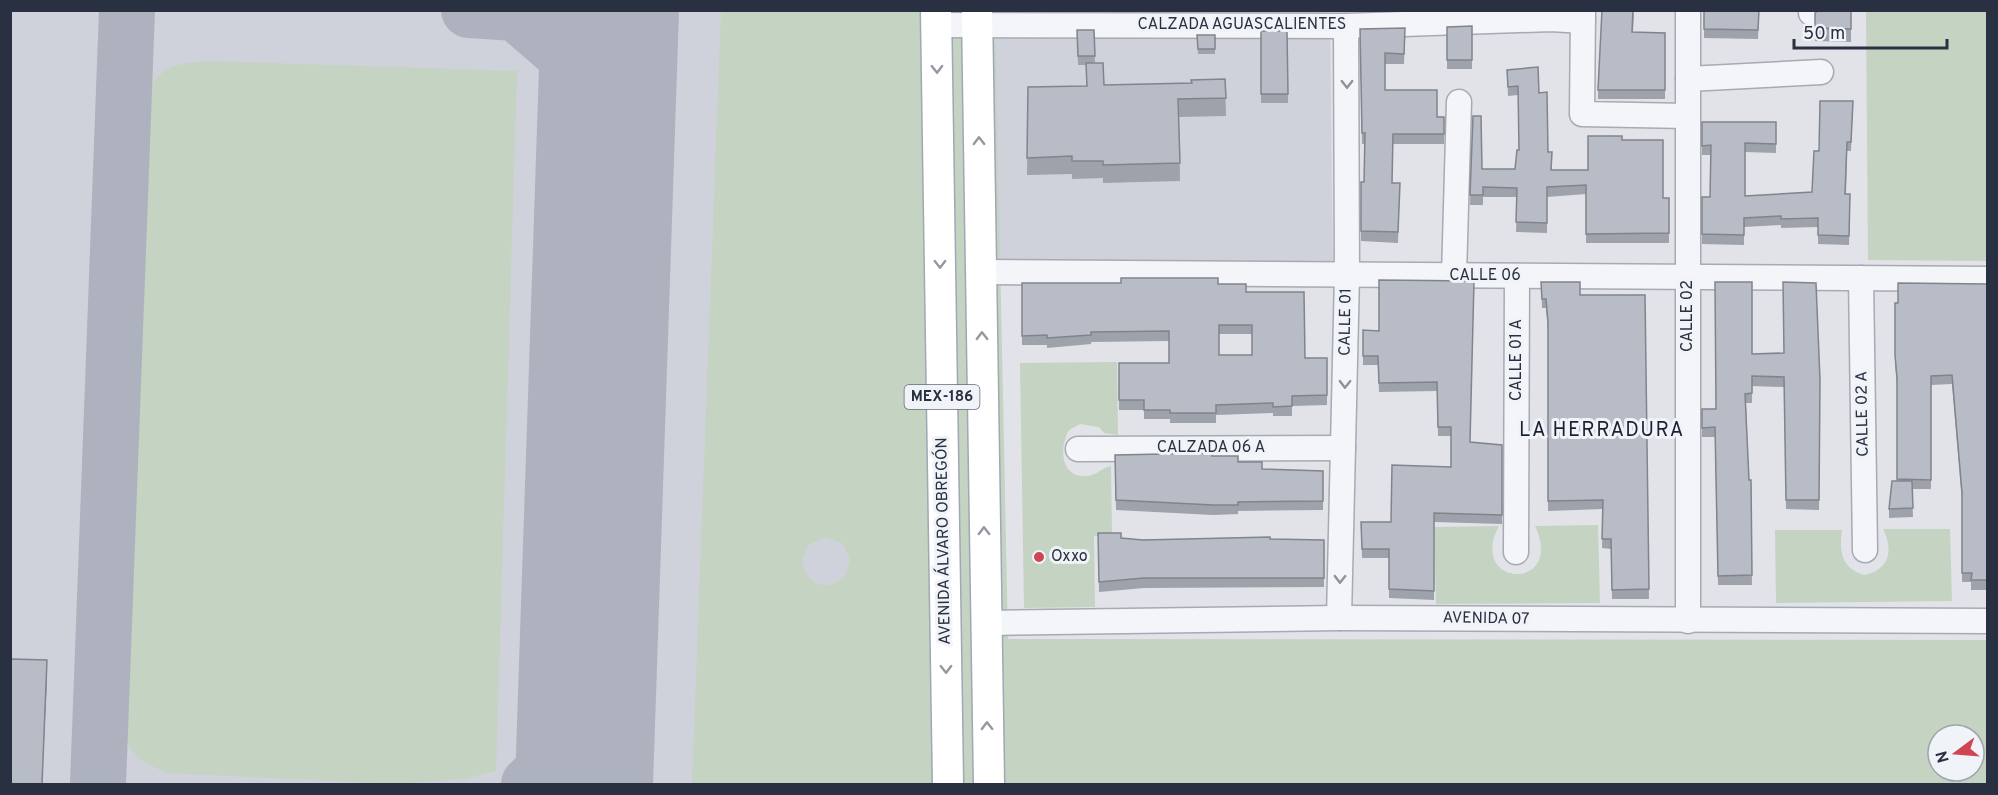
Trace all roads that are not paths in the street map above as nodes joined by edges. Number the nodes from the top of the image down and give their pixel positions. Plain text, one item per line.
1 (1688, 10) edge
2 (1583, 16) edge
3 (936, 18) edge
4 (977, 18) edge
5 (1346, 26) junction
6 (1821, 72) dead end
7 (1688, 79) junction
8 (1459, 102) dead end
9 (1687, 116) junction
10 (982, 272) junction
11 (1347, 275) junction
12 (1454, 276) junction
13 (1517, 276) junction
14 (1688, 277) junction
15 (1861, 278) junction
16 (1988, 279) edge
17 (1078, 448) dead end
18 (1343, 448) junction
19 (1865, 550) dead end
20 (1516, 552) dead end
21 (1339, 618) junction
22 (1688, 621) junction
23 (1988, 621) edge
24 (985, 623) junction
25 (948, 784) edge
26 (988, 784) edge

1 - 7 street, CALLE 02
2 - 5 street, CALZADA AGUASCALIENTES
2 - 9 street
3 - 4 street, CALZADA AGUASCALIENTES
3 -> 25 main road, AVENIDA ÁLVARO OBREGÓN / MEX-186
4 - 5 street, CALZADA AGUASCALIENTES
10 -> 4 main road, MEX-186
5 -> 11 street, CALLE 01
6 - 7 street
7 - 9 street, CALLE 02
8 - 12 street
9 - 14 street, CALLE 02
10 - 11 street, CALLE 06
24 -> 10 main road, MEX-186
11 - 12 street, CALLE 06
11 -> 18 street, CALLE 01
12 - 13 street, CALLE 06
13 - 14 street, CALLE 06
13 - 20 street, CALLE 01 A
14 - 15 street, CALLE 06
14 - 22 street, CALLE 02
15 - 16 street, CALLE 06
15 - 19 street, CALLE 02 A
17 - 18 street, CALZADA 06 A
18 -> 21 street, CALLE 01
21 - 22 street, AVENIDA 07
21 - 24 street, AVENIDA 07
22 - 23 street, AVENIDA 07
26 -> 24 main road, MEX-186

